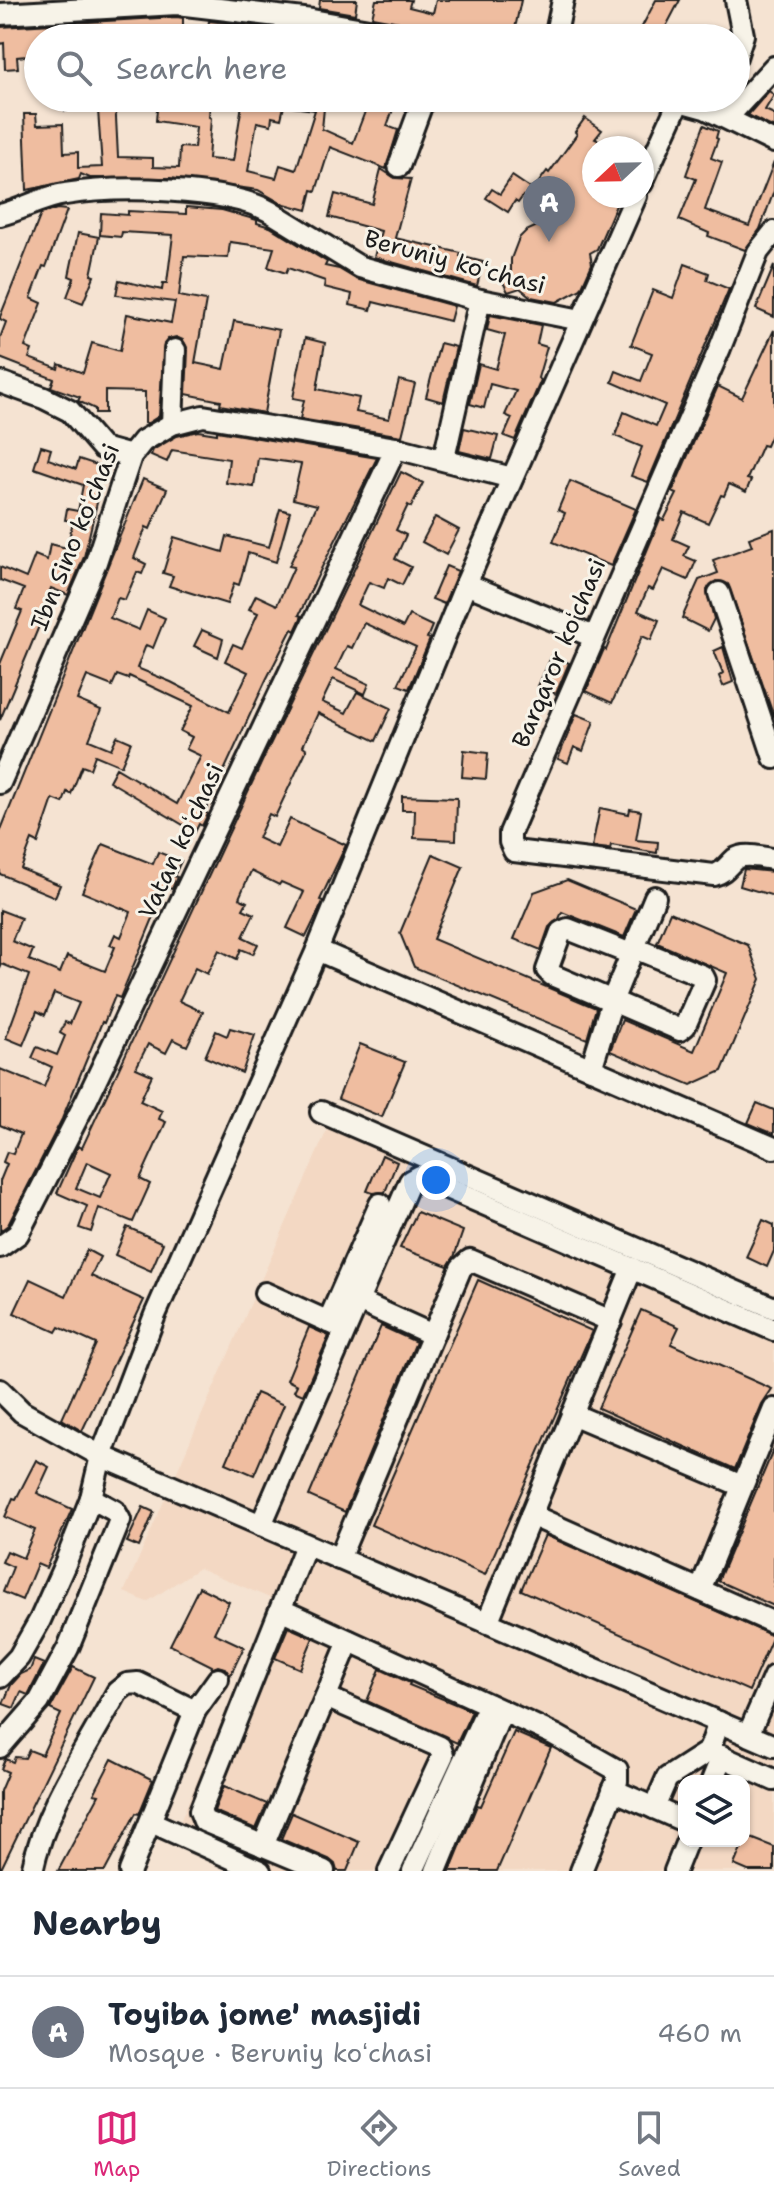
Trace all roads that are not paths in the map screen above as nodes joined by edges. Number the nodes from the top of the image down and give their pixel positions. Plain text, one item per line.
1 (563, 0) edge
2 (736, 0) edge
3 (0, 14) edge
4 (335, 24) edge
5 (558, 24) edge
6 (741, 24) edge
7 (774, 67) edge
8 (750, 93) edge
9 (419, 112) edge
10 (669, 112) edge
11 (719, 112) edge
12 (733, 112) edge
13 (727, 118) junction
14 (774, 142) edge
15 (654, 152) edge
16 (399, 166) dead end
17 (631, 208) edge
18 (3, 214) edge
19 (774, 232) edge
20 (0, 234) edge
21 (480, 300) junction
22 (581, 320) junction
23 (175, 350) dead end
24 (0, 382) edge
25 (172, 424) junction
26 (396, 448) junction
27 (131, 456) junction
28 (444, 458) junction
29 (512, 478) junction
30 (466, 584) junction
31 (719, 593) dead end
32 (594, 637) junction
33 (774, 758) edge
34 (0, 783) edge
35 (774, 859) edge
36 (655, 897) dead end
37 (317, 950) junction
38 (632, 951) junction
39 (612, 1001) junction
40 (591, 1069) junction
41 (321, 1112) dead end
42 (774, 1148) edge
43 (380, 1204) dead end
44 (0, 1247) edge
45 (632, 1268) junction
46 (265, 1293) dead end
47 (358, 1301) junction
48 (774, 1308) edge
49 (611, 1321) junction
50 (337, 1326) junction
51 (774, 1330) edge
52 (433, 1335) junction
53 (0, 1390) edge
54 (774, 1409) edge
55 (572, 1414) junction
56 (101, 1456) junction
57 (742, 1486) junction
58 (91, 1498) junction
59 (531, 1515) junction
60 (261, 1525) junction
61 (306, 1545) junction
62 (339, 1559) junction
63 (700, 1590) junction
64 (282, 1610) junction
65 (487, 1623) junction
66 (774, 1623) edge
67 (349, 1641) junction
68 (774, 1676) edge
69 (0, 1677) edge
70 (218, 1679) dead end
71 (326, 1697) junction
72 (495, 1708) junction
73 (195, 1711) junction
74 (719, 1722) junction
75 (748, 1735) junction
76 (774, 1746) edge
77 (0, 1747) edge
78 (715, 1754) junction
79 (713, 1775) edge
80 (774, 1780) edge
81 (613, 1790) junction
82 (654, 1808) junction
83 (678, 1818) edge
84 (151, 1822) junction
85 (263, 1846) junction
86 (685, 1847) edge
87 (32, 1871) edge
88 (130, 1871) edge
89 (260, 1871) edge
90 (324, 1871) edge
91 (389, 1871) edge
92 (413, 1871) edge
93 (436, 1871) edge
94 (581, 1871) edge
95 (675, 1871) edge

1 - 5 street
2 - 6 street
3 - 4 street
7 - 8 street
9 - 16 street
10 - 15 street
11 - 13 street
12 - 13 street
13 - 14 street
17 - 22 street
18 - 20 street
18 - 21 street, Beruniy koʻchasi
19 - 32 street, Barqaror koʻchasi
21 - 22 street, Beruniy koʻchasi
21 - 28 street
22 - 29 street
23 - 25 street
24 - 27 street
25 - 26 street, Ibn Sino koʻchasi
25 - 27 street, Ibn Sino koʻchasi
26 - 28 street, Ibn Sino koʻchasi
26 - 44 street, Vatan koʻchasi
27 - 34 street, Ibn Sino koʻchasi
28 - 29 street, Ibn Sino koʻchasi
29 - 30 street
30 - 32 street
30 - 37 street
31 - 33 street
32 - 35 street, Barqaror koʻchasi
36 - 38 street
37 - 40 street
37 - 56 street
38 - 39 street
38 - 39 street
38 - 39 street
39 - 40 street
40 - 42 street
41 - 48 street
43 - 50 street
45 - 47 street
45 - 49 street
45 - 51 street
46 - 50 street
47 - 50 street
47 - 52 street
49 - 52 street
49 - 55 street
50 - 60 street
52 - 62 street
53 - 56 street
54 - 57 street
55 - 57 street
55 - 59 street
56 - 58 street
56 - 60 street
57 - 63 street
58 - 69 street
58 - 77 street
59 - 63 street
59 - 65 street
60 - 61 street
61 - 62 street
61 - 64 street
62 - 65 street
63 - 66 street
64 - 67 street
64 - 85 street
65 - 74 street
67 - 71 street
67 - 72 street
68 - 75 street
70 - 73 street
71 - 85 street
71 - 91 street
72 - 81 street
72 - 92 street
72 - 93 street
73 - 84 street
73 - 87 street
74 - 75 street
74 - 78 street
75 - 76 street
78 - 79 street
78 - 80 street
78 - 82 street
81 - 82 street
81 - 94 street
82 - 83 street
84 - 88 street
84 - 89 street
85 - 90 street
86 - 95 street

